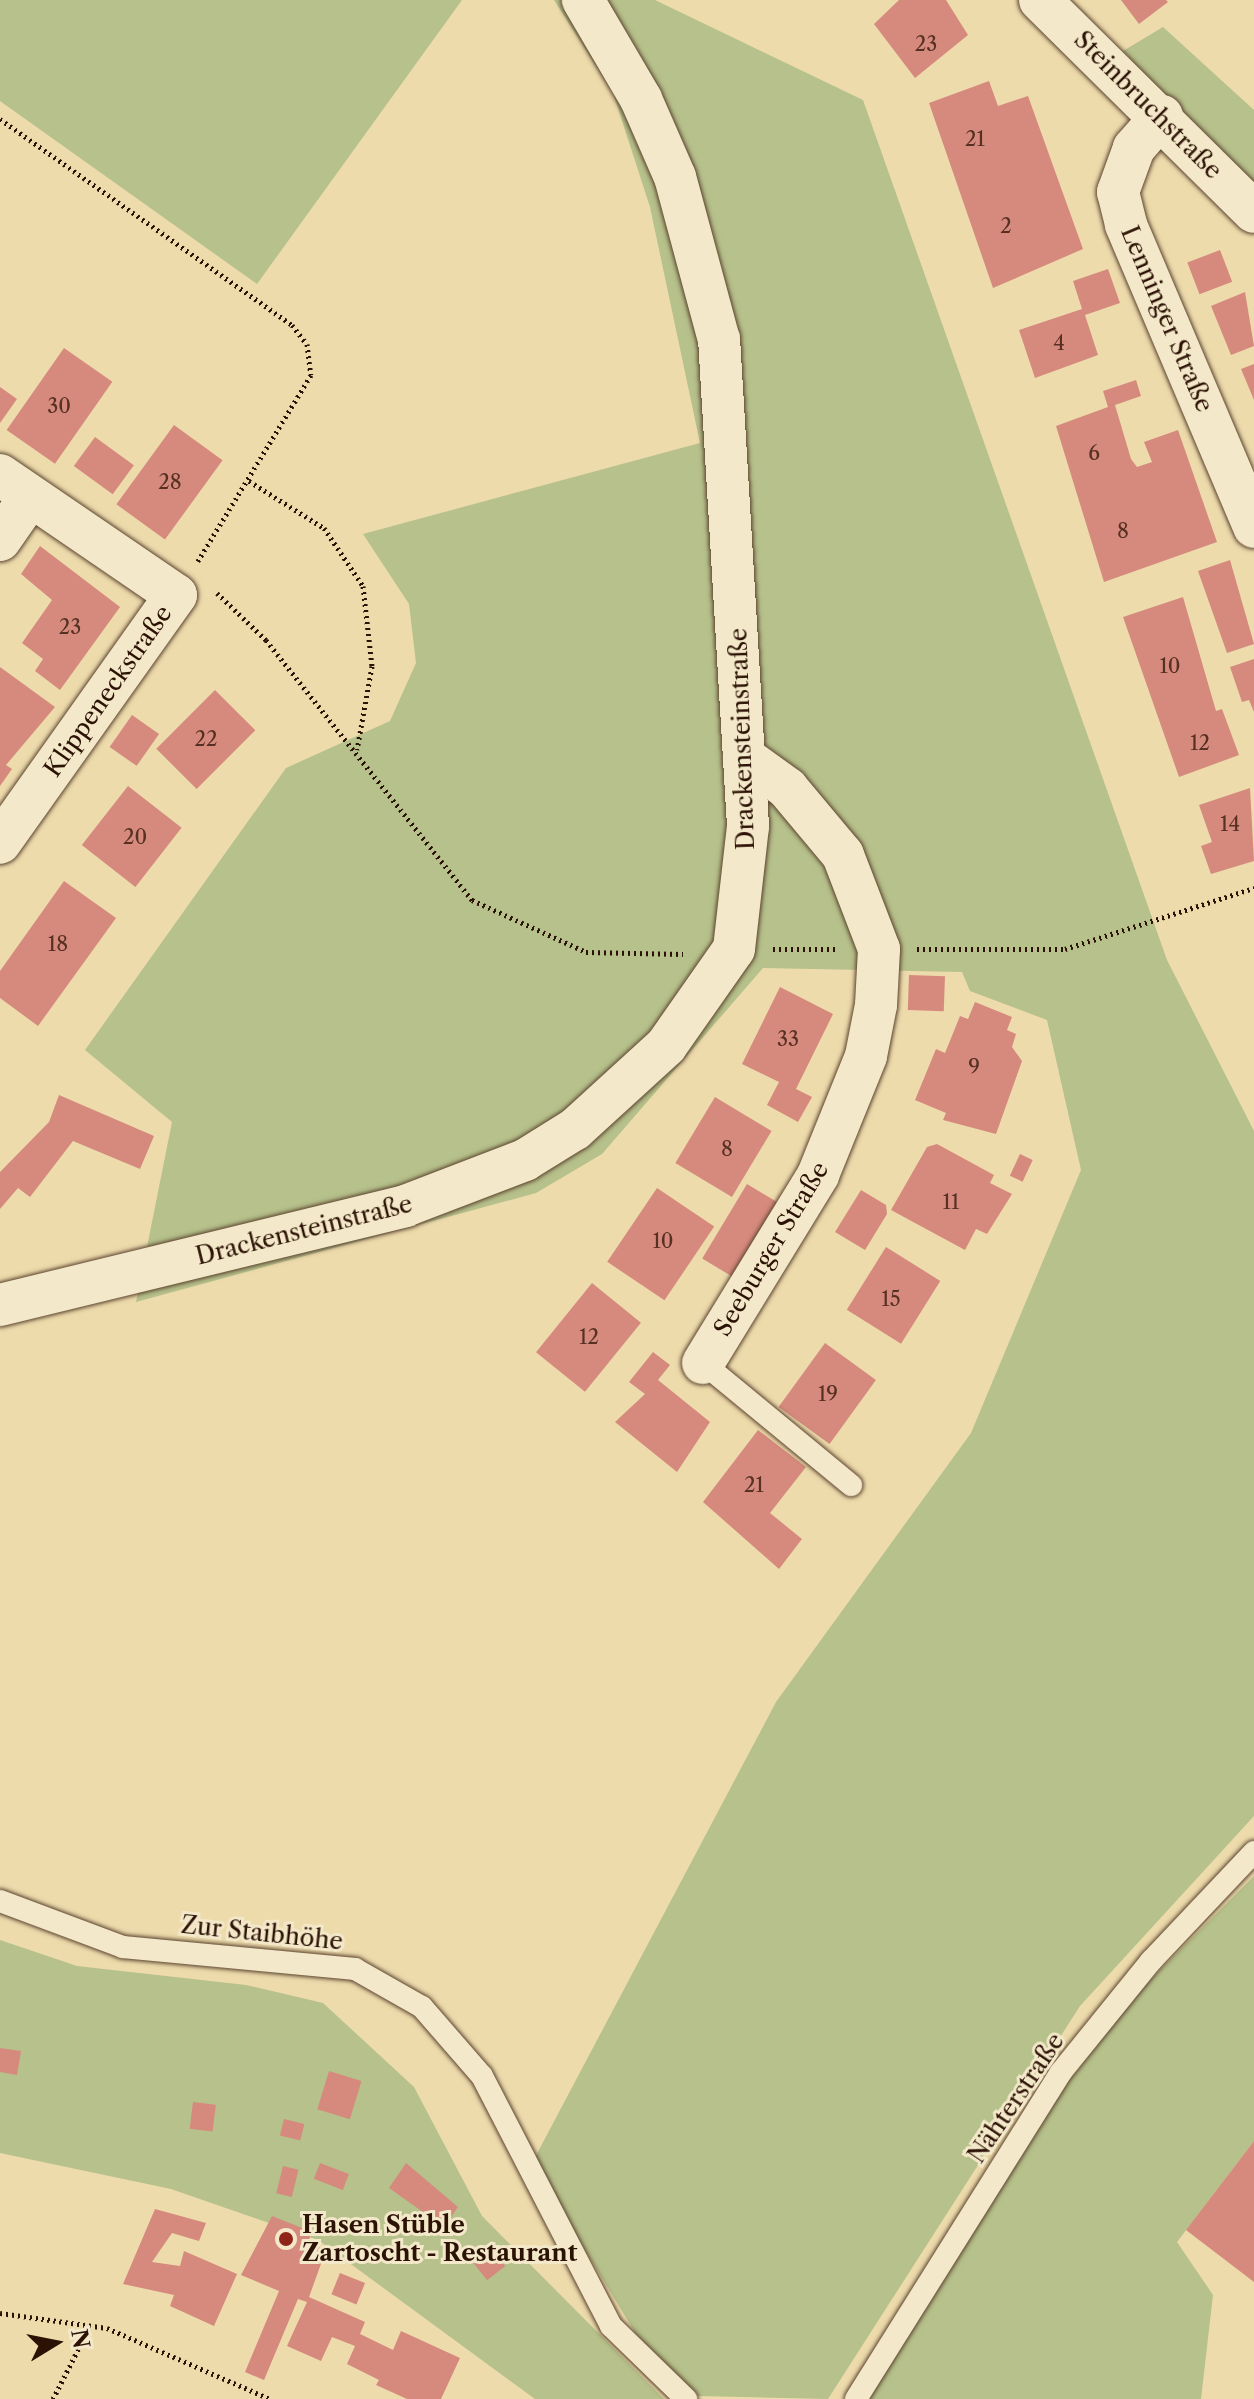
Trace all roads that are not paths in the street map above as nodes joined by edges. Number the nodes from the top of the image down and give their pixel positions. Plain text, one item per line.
1 (583, 0) edge
2 (1040, 0) edge
3 (1162, 116) junction
4 (1254, 212) edge
5 (15, 486) edge
6 (1254, 527) edge
7 (0, 540) edge
8 (744, 757) junction
9 (0, 843) edge
10 (0, 1305) edge
11 (703, 1363) joint
12 (851, 1485) dead end
13 (1254, 1852) edge
14 (0, 1901) edge
15 (686, 2399) edge
16 (856, 2399) edge

1 - 8 street, Drackensteinstraße
2 - 3 street, Steinbruchstraße
3 - 4 street, Steinbruchstraße
3 - 6 street, Lenninger Straße
5 - 7 street
5 - 9 street, Klippeneckstraße
8 - 10 street, Drackensteinstraße
8 - 11 street, Seeburger Straße
11 - 12 lane
13 - 16 lane, Nähterstraße
14 - 15 lane, Zur Staibhöhe

